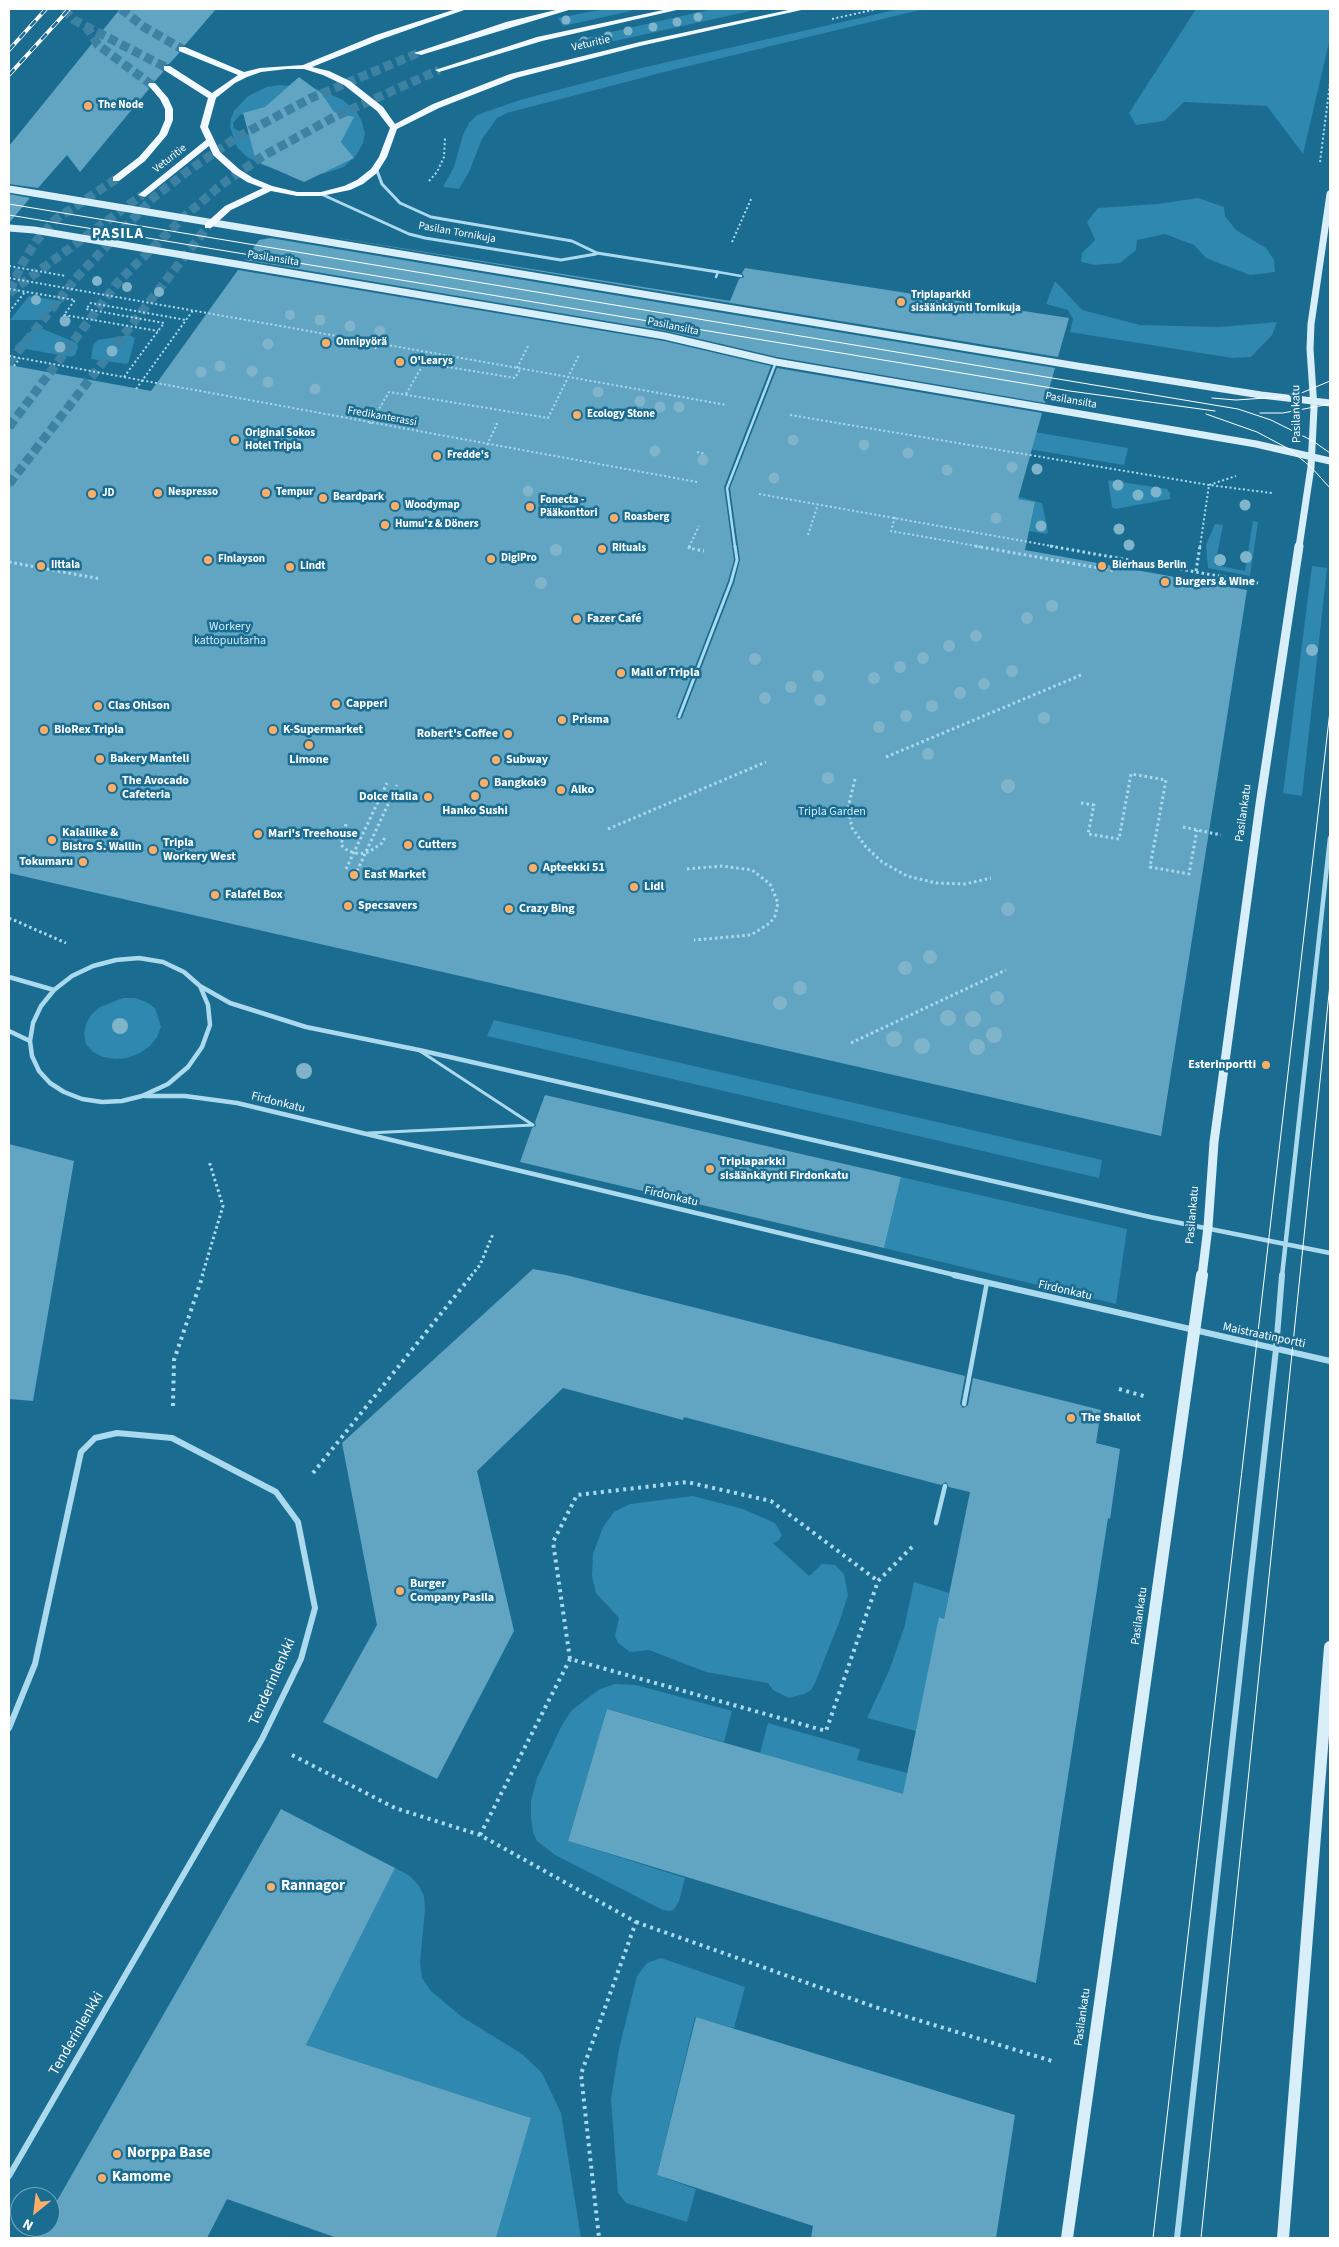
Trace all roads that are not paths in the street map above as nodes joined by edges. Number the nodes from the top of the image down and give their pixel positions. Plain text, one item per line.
1 (463, 9) edge
2 (568, 9) edge
3 (677, 9) edge
4 (802, 9) edge
5 (182, 49) tunnel mouth
6 (418, 53) tunnel mouth
7 (304, 67) junction
8 (167, 68) tunnel mouth
9 (439, 70) tunnel mouth
10 (244, 76) junction
11 (152, 85) tunnel mouth
12 (212, 97) junction
13 (394, 128) junction
14 (211, 140) junction
15 (376, 168) junction
16 (116, 178) tunnel mouth
17 (270, 188) junction
18 (9, 189) edge
19 (321, 194) junction
20 (1330, 194) edge
21 (142, 195) tunnel mouth
22 (208, 226) tunnel mouth
23 (9, 228) edge
24 (597, 254) junction
25 (718, 272) junction
26 (741, 276) dead end
27 (716, 277) dead end
28 (776, 362) junction
29 (1314, 401) junction
30 (1330, 402) edge
31 (1312, 457) junction
32 (1330, 461) edge
33 (679, 717) dead end
34 (1330, 838) edge
35 (9, 977) edge
36 (200, 986) junction
37 (54, 990) junction
38 (9, 1030) edge
39 (30, 1041) junction
40 (419, 1050) junction
41 (142, 1096) junction
42 (358, 1134) junction
43 (1208, 1227) junction
44 (1285, 1243) junction
45 (1330, 1253) edge
46 (987, 1282) junction
47 (1194, 1331) junction
48 (1276, 1349) junction
49 (1330, 1361) edge
50 (964, 1404) dead end
51 (945, 1486) dead end
52 (936, 1523) road end
53 (1330, 1647) edge
54 (9, 1728) edge
55 (9, 2176) edge
56 (1067, 2238) edge
57 (1177, 2238) edge
58 (1283, 2238) edge

1 - 7 main road
2 - 6 main road
3 - 9 main road, Veturitie
4 - 13 main road, Veturitie
5 - 10 main road
7 - 10 main road
7 - 13 main road
8 - 12 main road
10 - 12 main road
11 - 16 main road
12 - 14 main road
13 - 15 main road
14 - 17 main road
14 - 21 main road, Veturitie
15 - 19 main road
15 - 24 street, Pasilan Tornikuja
17 - 19 main road
17 - 22 main road
18 - 29 street, Pasilansilta
19 - 24 street, Pasilan Tornikuja
20 - 29 street, Pasilankatu
23 - 28 street, Pasilansilta
24 - 25 street, Pasilan Tornikuja
25 - 26 lane
25 - 27 lane
28 - 31 street, Pasilansilta
28 - 33 lane
29 - 30 street, Pasilansilta
29 - 31 street, Pasilankatu
31 - 32 street, Pasilansilta
31 - 43 street, Pasilankatu
34 - 44 street
35 - 37 street
36 - 37 street, Firdonkatu
36 - 40 street, Firdonkatu
36 - 41 street, Firdonkatu
37 - 39 street, Firdonkatu
38 - 39 street
39 - 41 street, Firdonkatu
40 - 42 lane
40 - 43 street, Firdonkatu
41 - 42 street, Firdonkatu
42 - 46 street, Firdonkatu
43 - 44 street
43 - 47 street, Pasilankatu
44 - 45 street
44 - 48 street
46 - 47 street, Firdonkatu
46 - 50 lane
47 - 48 street, Maistraatinportti
47 - 56 street, Pasilankatu
48 - 49 street, Maistraatinportti
48 - 57 street
51 - 52 lane
53 - 58 street
54 - 55 street, Tenderinlenkki

